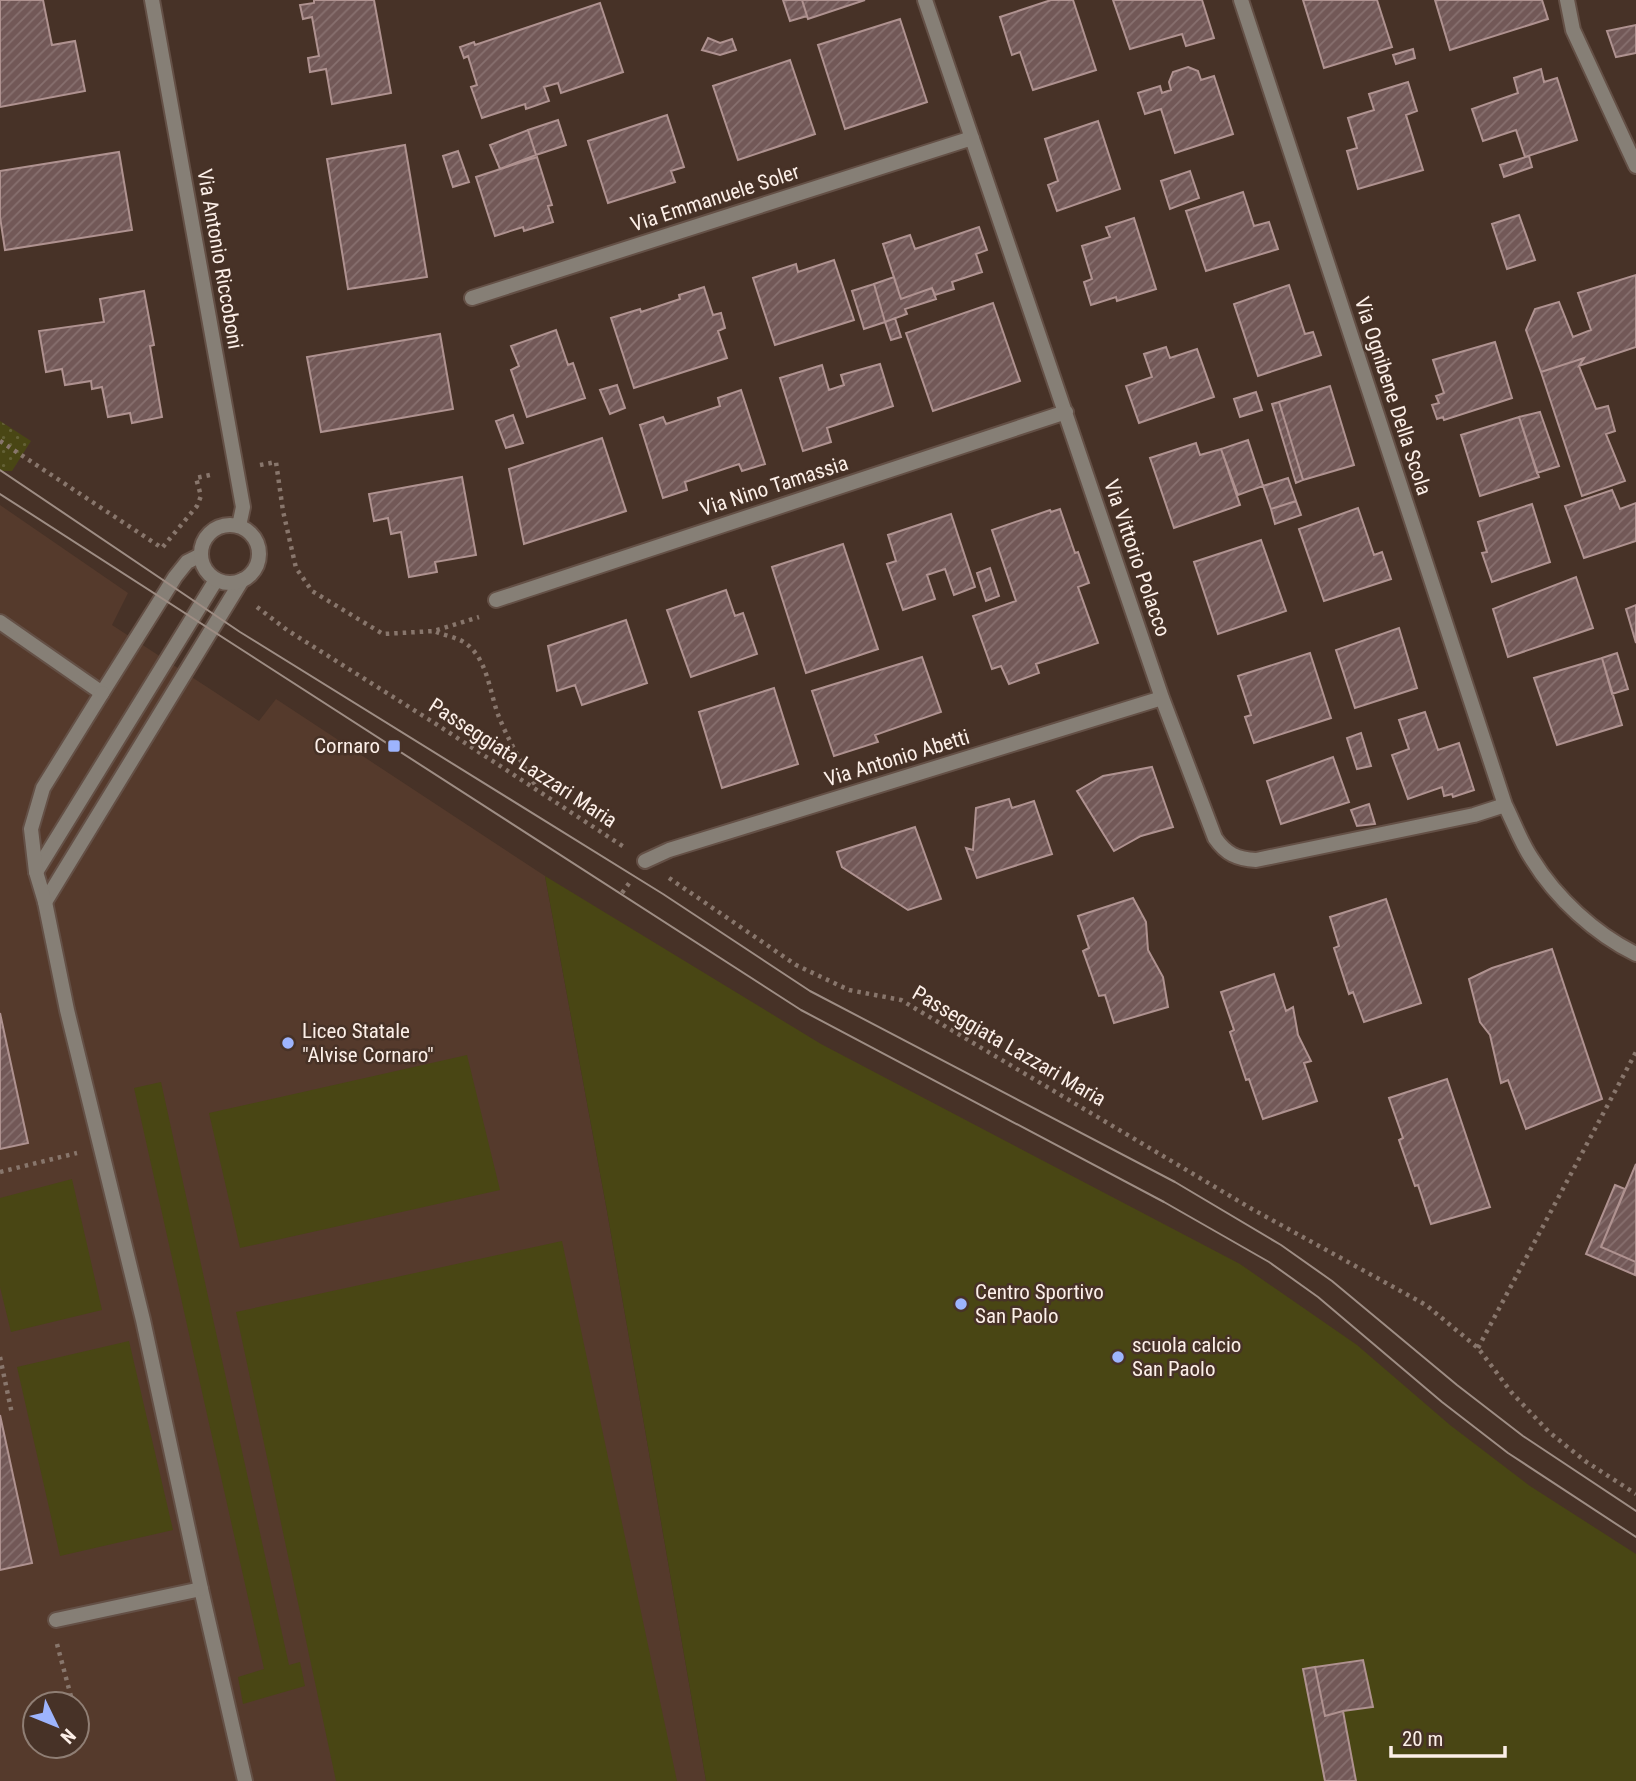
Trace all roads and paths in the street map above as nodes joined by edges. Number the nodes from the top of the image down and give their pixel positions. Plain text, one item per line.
1 (152, 0) edge
2 (925, 0) edge
3 (1241, 0) edge
4 (1567, 0) edge
5 (972, 138) junction
6 (1636, 166) edge
7 (471, 298) dead end
8 (1066, 412) junction
9 (0, 441) edge
10 (276, 461) dead end
11 (196, 478) dead end
12 (239, 526) junction
13 (201, 555) junction
14 (216, 580) junction
15 (240, 585) junction
16 (496, 600) joint
17 (0, 622) edge
18 (434, 631) junction
19 (102, 693) junction
20 (1162, 698) junction
21 (539, 792) junction
22 (1506, 805) junction
23 (645, 861) junction
24 (36, 872) junction
25 (45, 902) junction
26 (1636, 954) edge
27 (1636, 1052) edge
28 (102, 1147) junction
29 (0, 1171) edge
30 (1478, 1348) junction
31 (0, 1357) edge
32 (12, 1414) dead end
33 (1636, 1494) edge
34 (201, 1589) junction
35 (55, 1626) joint
36 (70, 1690) edge
37 (245, 1781) edge

1 - 12 street, Via Antonio Riccoboni
2 - 5 street, Via Vittorio Polacco
3 - 22 street, Via Ognibene Della Scola
4 - 6 street
5 - 7 street, Via Emmanuele Soler
5 - 8 street, Via Vittorio Polacco
8 - 16 street, Via Nino Tamassia
8 - 20 street, Via Vittorio Polacco
9 - 11 path
10 - 18 path
12 - 13 street
12 - 15 street
13 - 14 street
13 - 19 street
14 - 15 street
14 - 24 street
15 - 21 path, Passeggiata Lazzari Maria
15 - 25 street
16 - 18 path
17 - 19 street
18 - 21 path
19 - 24 street
20 - 22 street, Via Vittorio Polacco
20 - 23 street, Via Antonio Abetti
21 - 23 path, Passeggiata Lazzari Maria
22 - 26 street, Via Ognibene Della Scola
23 - 30 path, Passeggiata Lazzari Maria
24 - 25 street
25 - 28 street
27 - 30 path
28 - 29 path
28 - 34 street
30 - 33 path, Passeggiata Lazzari Maria
31 - 32 path
34 - 35 street
34 - 37 street
35 - 36 path

